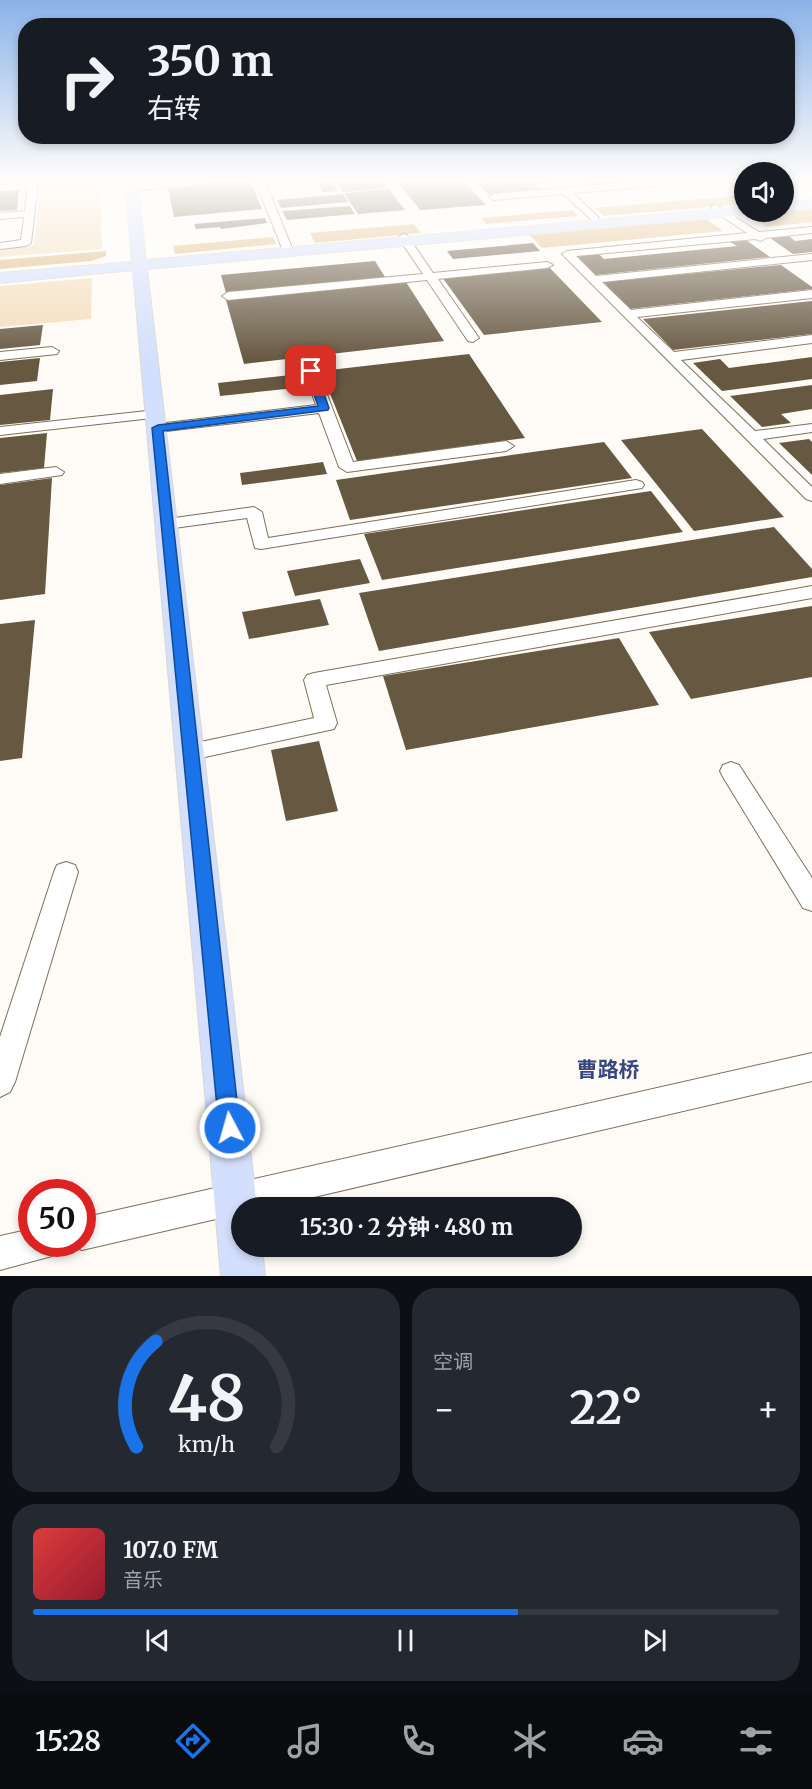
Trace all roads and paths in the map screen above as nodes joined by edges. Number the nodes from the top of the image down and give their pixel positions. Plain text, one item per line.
1 (404, 240) edge
2 (26, 241) edge
3 (138, 241) edge
4 (284, 241) edge
5 (396, 241) edge
6 (398, 241) edge
7 (710, 241) edge
8 (765, 241) edge
9 (0, 246) edge
10 (287, 248) junction
11 (812, 257) edge
12 (791, 259) junction
13 (140, 264) junction
14 (547, 265) dead end
15 (805, 268) dead end
16 (0, 273) edge
17 (431, 276) junction
18 (0, 279) edge
19 (593, 280) junction
20 (812, 294) edge
21 (228, 296) dead end
22 (627, 314) junction
23 (473, 338) dead end
24 (812, 339) edge
25 (52, 351) dead end
26 (0, 357) edge
27 (670, 357) junction
28 (311, 371) dead end
29 (324, 408) junction
30 (157, 421) junction
31 (812, 428) edge
32 (0, 431) edge
33 (751, 436) junction
34 (506, 446) dead end
35 (56, 472) dead end
36 (0, 479) edge
37 (636, 485) dead end
38 (812, 496) edge
39 (167, 524) junction
40 (812, 592) edge
41 (191, 752) junction
42 (731, 771) dead end
43 (66, 872) dead end
44 (812, 900) edge
45 (812, 1067) edge
46 (0, 1082) edge
47 (237, 1197) edge
48 (246, 1197) edge
49 (231, 1200) edge
50 (96, 1231) edge
51 (18, 1249) edge
52 (0, 1253) edge
53 (242, 1257) edge
54 (243, 1276) edge

1 - 17 street
2 - 9 street
3 - 13 main road
4 - 10 street
5 - 10 main road
6 - 13 main road
7 - 19 street
8 - 12 street
10 - 13 main road
11 - 12 street
12 - 15 street
12 - 19 street
13 - 16 main road
13 - 18 main road
13 - 30 main road
14 - 17 street
17 - 21 street
17 - 23 street
19 - 22 street
20 - 22 street
22 - 27 street
24 - 27 street
25 - 26 street
27 - 33 street
28 - 29 street
29 - 30 street
29 - 34 street
30 - 32 street
30 - 39 main road
31 - 33 street
33 - 38 street
35 - 36 street
37 - 39 street
39 - 41 main road
40 - 41 street
41 - 47 main road
42 - 44 street
43 - 46 street
45 - 48 street
49 - 50 street
51 - 52 street
53 - 54 main road

